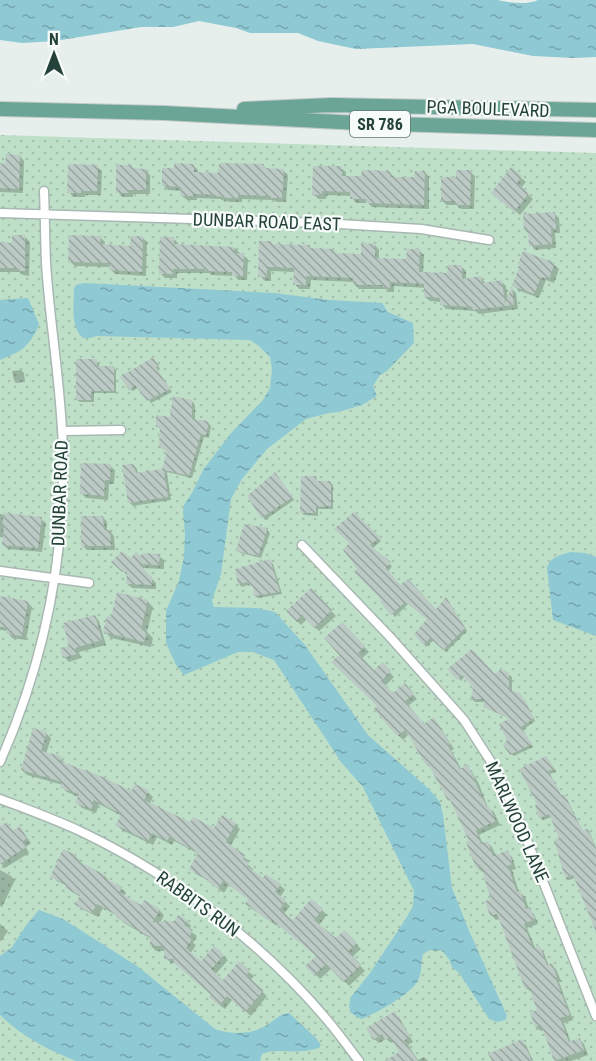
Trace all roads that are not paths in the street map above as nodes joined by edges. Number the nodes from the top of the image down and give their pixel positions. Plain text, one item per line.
1 (0, 109) edge
2 (596, 110) edge
3 (164, 113) junction
4 (596, 130) edge
5 (44, 191) dead end
6 (0, 213) edge
7 (45, 215) junction
8 (489, 240) dead end
9 (62, 430) junction
10 (122, 430) dead end
11 (302, 545) dead end
12 (0, 571) edge
13 (54, 578) junction
14 (89, 583) dead end
15 (0, 762) edge
16 (0, 799) edge
17 (596, 1016) edge
18 (358, 1061) edge

1 - 3 main road, PGA BOULEVARD / SR 786
2 - 3 main road, PGA BOULEVARD / SR 786
3 - 4 main road, PGA BOULEVARD / SR 786
5 - 7 street, DUNBAR ROAD
6 - 7 street
7 - 8 street, DUNBAR ROAD EAST
7 - 9 street, DUNBAR ROAD
9 - 10 street
9 - 13 street, DUNBAR ROAD
11 - 17 street, MARLWOOD LANE
12 - 13 street
13 - 14 street
13 - 15 street, DUNBAR ROAD
16 - 18 street, RABBITS RUN

